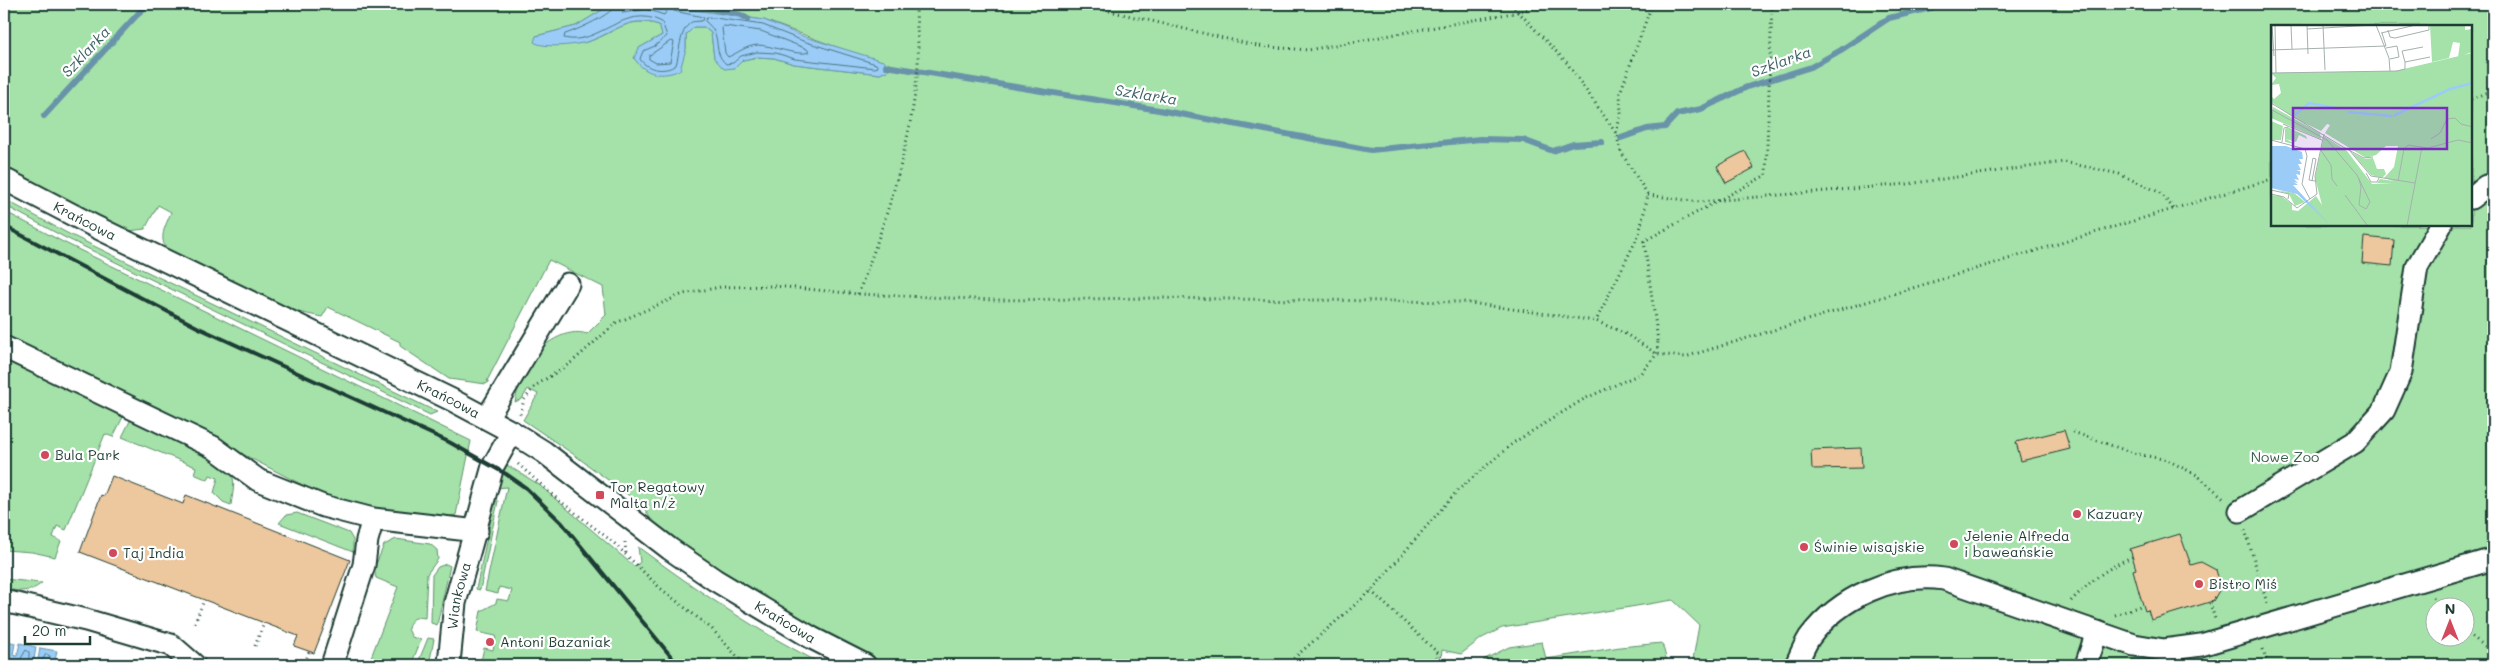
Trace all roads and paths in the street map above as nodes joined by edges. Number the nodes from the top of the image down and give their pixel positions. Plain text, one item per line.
1 (916, 4) edge
2 (1080, 4) edge
3 (1511, 4) edge
4 (1546, 4) edge
5 (1652, 4) edge
6 (1772, 4) edge
7 (1518, 12) junction
8 (2493, 90) edge
9 (2472, 99) edge
10 (1616, 133) junction
11 (4, 179) edge
12 (2271, 179) edge
13 (2493, 184) edge
14 (1648, 195) junction
15 (2472, 197) edge
16 (2175, 210) junction
17 (2440, 226) edge
18 (568, 284) dead end
19 (858, 294) junction
20 (1596, 321) junction
21 (4, 347) edge
22 (1657, 354) junction
23 (487, 418) junction
24 (512, 432) junction
25 (2073, 432) dead end
26 (513, 460) dead end
27 (2240, 511) junction
28 (372, 519) junction
29 (477, 531) junction
30 (2132, 557) dead end
31 (2493, 559) edge
32 (1371, 591) junction
33 (204, 600) dead end
34 (4, 601) edge
35 (2143, 606) dead end
36 (2132, 609) dead end
37 (2054, 618) junction
38 (2272, 622) junction
39 (195, 623) dead end
40 (264, 623) dead end
41 (2097, 632) junction
42 (2474, 638) edge
43 (255, 646) dead end
44 (309, 652) dead end
45 (2493, 652) edge
46 (194, 665) edge
47 (301, 665) edge
48 (332, 665) edge
49 (449, 665) edge
50 (745, 665) edge
51 (866, 665) edge
52 (1286, 665) edge
53 (1451, 665) edge
54 (1796, 665) edge
55 (2086, 665) edge
56 (2268, 665) edge

1 - 19 path
2 - 7 path
3 - 7 path
4 - 7 path
5 - 10 path
6 - 22 path, bridge
7 - 10 path
8 - 9 path
10 - 14 path
11 - 23 street, Krańcowa
12 - 16 path
13 - 15 street
14 - 16 path
14 - 20 path
16 - 22 path
17 - 27 street
18 - 23 street
19 - 20 path
19 - 24 path
20 - 22 path
21 - 28 street
22 - 32 path
23 - 24 street, Krańcowa
24 - 29 street, Wiankowa
24 - 51 street, Krańcowa
25 - 27 path
26 - 50 path
27 - 38 path
28 - 29 street
28 - 48 street
29 - 49 street, Wiankowa
30 - 37 path
31 - 38 street
32 - 52 path
32 - 53 path
33 - 39 path
34 - 46 street
35 - 36 path
37 - 41 street
37 - 54 street
38 - 41 street
38 - 56 path
40 - 43 path
41 - 55 street
42 - 45 path
44 - 47 path

